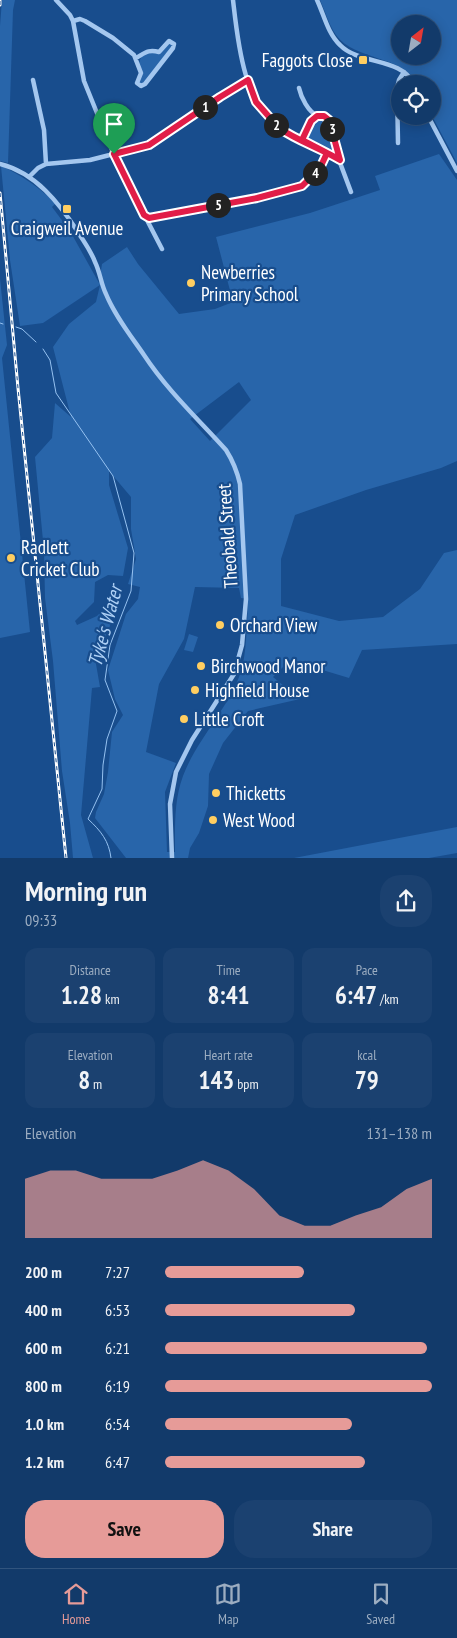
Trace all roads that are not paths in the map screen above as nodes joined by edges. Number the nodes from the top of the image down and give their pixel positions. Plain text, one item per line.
1 (56, 0) edge
2 (233, 0) edge
3 (317, 0) edge
4 (73, 21) junction
5 (136, 58) junction
6 (404, 72) junction
7 (407, 75) edge
8 (33, 80) dead end
9 (248, 80) junction
10 (299, 88) dead end
11 (317, 116) junction
12 (433, 125) edge
13 (302, 140) junction
14 (398, 143) dead end
15 (327, 153) junction
16 (114, 154) junction
17 (340, 160) junction
18 (2, 164) edge
19 (46, 164) junction
20 (457, 171) edge
21 (29, 178) junction
22 (351, 192) dead end
23 (147, 217) junction
24 (162, 249) dead end
25 (172, 858) edge

1 - 4 street
2 - 9 street
3 - 6 street
4 - 5 street
4 - 16 street
5 - 5 street
6 - 7 street
6 - 14 street
8 - 19 street
9 - 13 street
9 - 16 street
10 - 11 street
11 - 13 street
11 - 17 street
12 - 20 street
13 - 15 street
15 - 17 street
15 - 23 street
16 - 19 street
16 - 23 street
17 - 22 street
18 - 21 street, Theobald Street
19 - 21 street
21 - 25 street, Theobald Street
23 - 24 street

